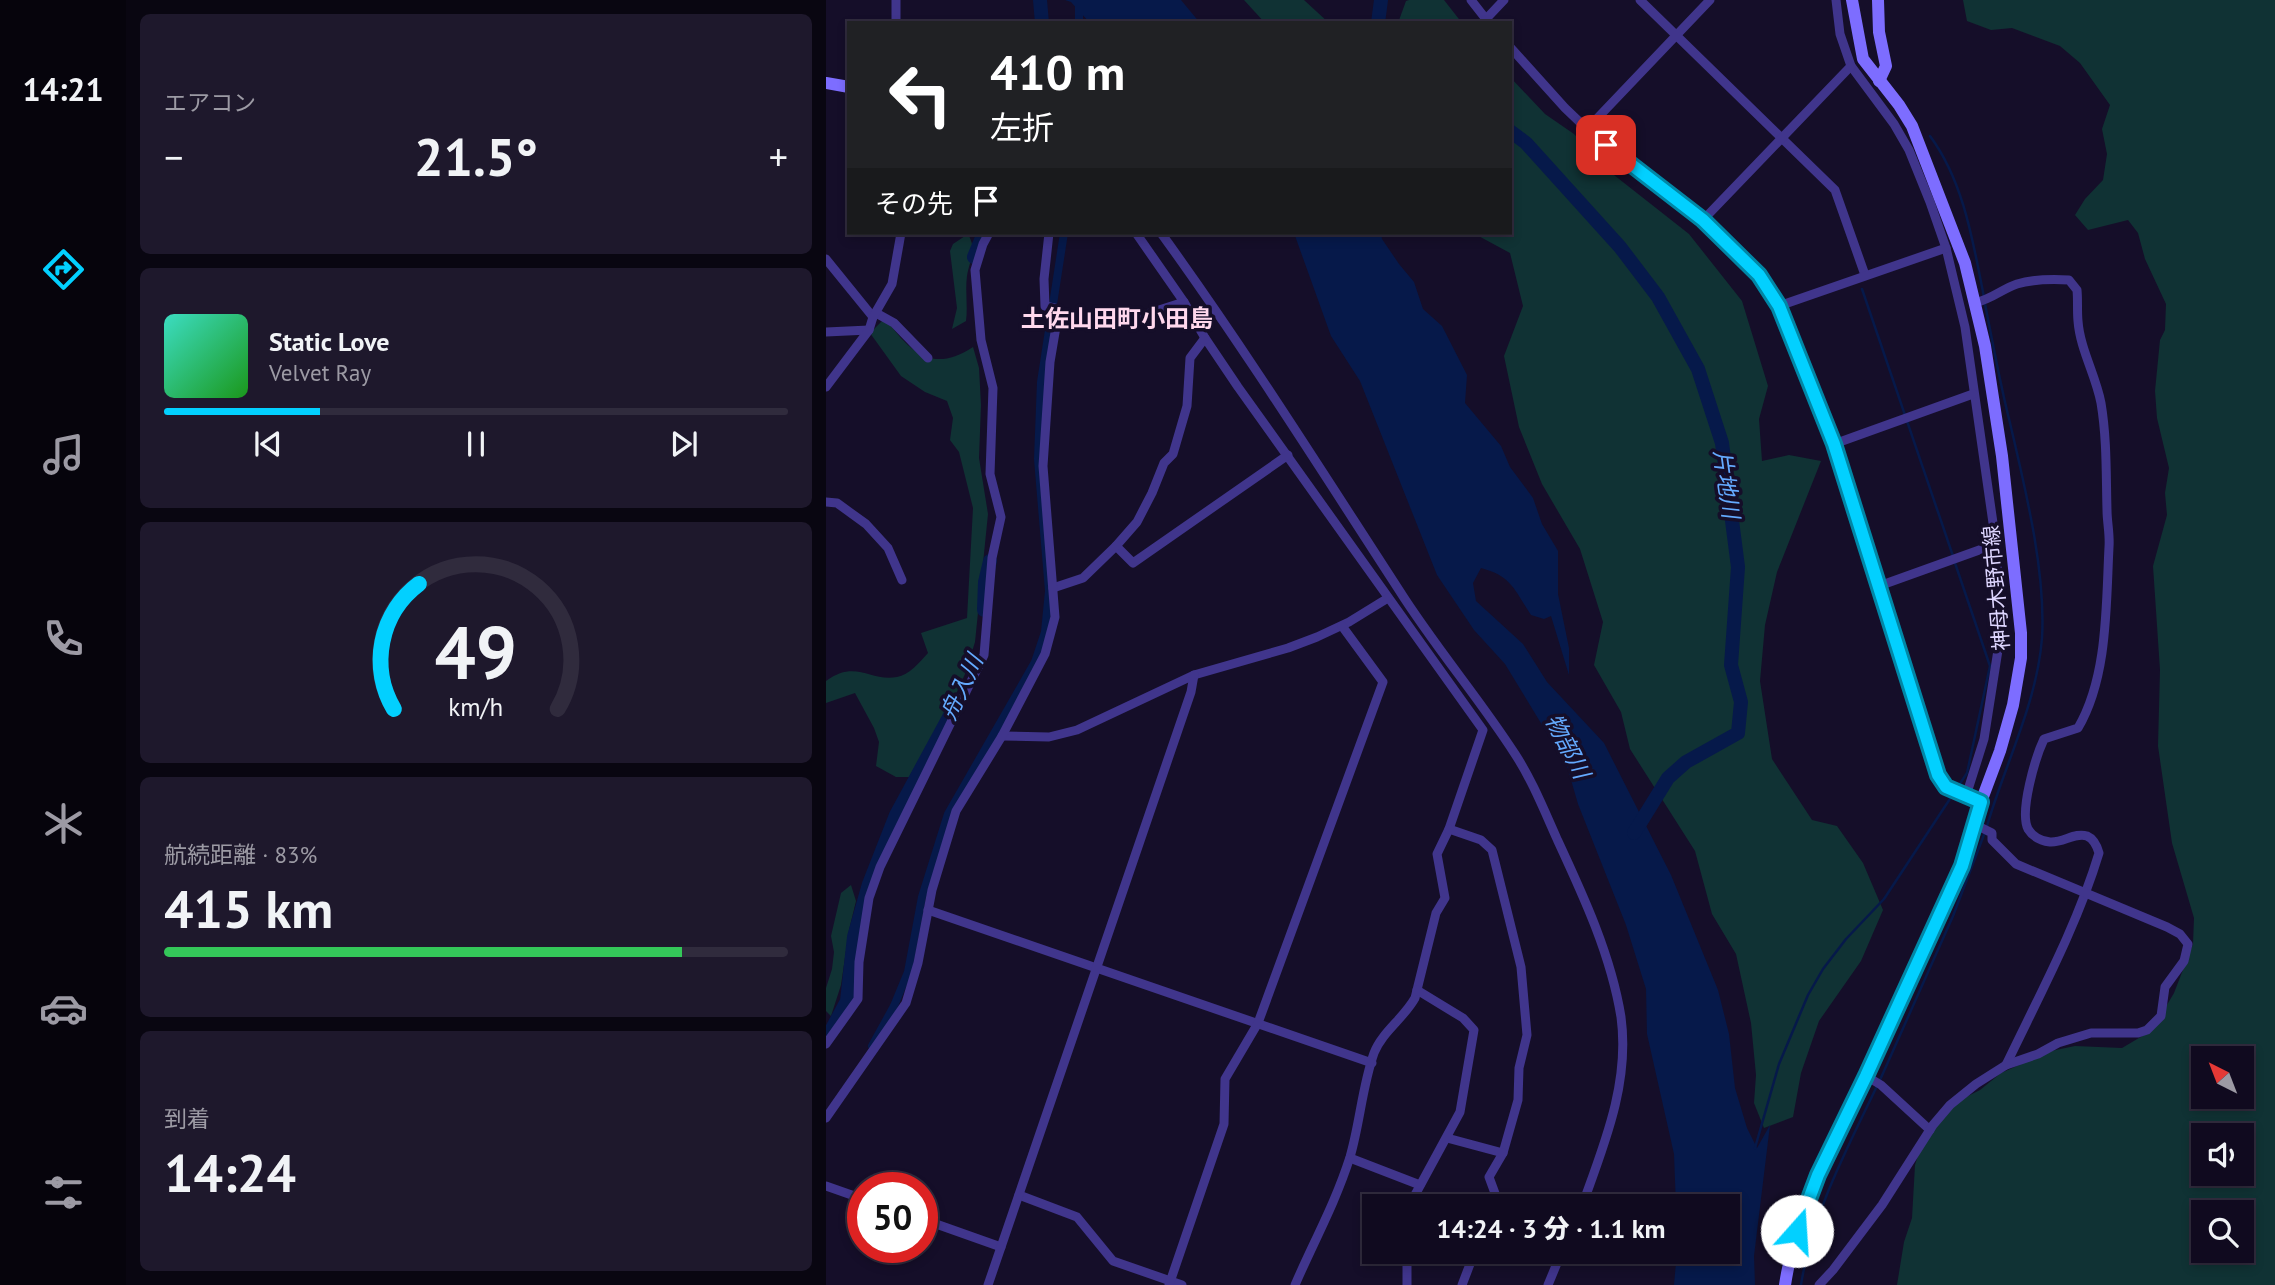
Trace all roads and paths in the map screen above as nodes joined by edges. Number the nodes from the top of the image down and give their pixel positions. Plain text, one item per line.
1 (896, 0) edge
2 (1471, 0) edge
3 (1504, 0) edge
4 (1640, 0) edge
5 (1710, 0) edge
6 (1836, 0) edge
7 (1878, 0) edge
8 (1855, 2) edge
9 (896, 21) edge
10 (1487, 21) edge
11 (1676, 36) junction
12 (1512, 49) edge
13 (1851, 66) junction
14 (1880, 81) junction
15 (826, 83) edge
16 (847, 87) edge
17 (1587, 129) junction
18 (1782, 138) junction
19 (1703, 220) junction
20 (901, 235) edge
21 (988, 235) edge
22 (1049, 235) edge
23 (1137, 235) edge
24 (1162, 235) edge
25 (1946, 248) junction
26 (826, 259) edge
27 (1865, 275) junction
28 (1184, 302) junction
29 (1977, 302) junction
30 (1779, 306) junction
31 (875, 315) junction
32 (1131, 319) dead end
33 (869, 330) junction
34 (826, 332) edge
35 (1205, 338) junction
36 (928, 358) dead end
37 (826, 387) edge
38 (1973, 394) junction
39 (1834, 444) junction
40 (1288, 455) junction
41 (826, 502) edge
42 (1996, 544) junction
43 (1116, 546) junction
44 (902, 580) dead end
45 (1879, 586) junction
46 (1053, 588) junction
47 (1388, 598) junction
48 (1342, 626) junction
49 (1194, 675) junction
50 (1002, 736) junction
51 (1966, 796) junction
52 (1981, 802) junction
53 (1974, 824) junction
54 (1449, 829) junction
55 (2084, 894) junction
56 (929, 910) junction
57 (1096, 968) junction
58 (1417, 990) junction
59 (1258, 1023) junction
60 (826, 1045) edge
61 (1372, 1063) junction
62 (2006, 1065) junction
63 (1866, 1076) junction
64 (826, 1118) edge
65 (1930, 1130) junction
66 (1447, 1138) junction
67 (1503, 1153) junction
68 (1349, 1158) junction
69 (1420, 1185) junction
70 (826, 1186) edge
71 (847, 1193) edge
72 (1415, 1194) edge
73 (1495, 1194) edge
74 (1586, 1194) edge
75 (1019, 1195) junction
76 (938, 1225) edge
77 (1001, 1247) junction
78 (1407, 1264) edge
79 (1470, 1264) edge
80 (1557, 1264) edge
81 (1169, 1283) edge
82 (988, 1285) edge
83 (1182, 1285) edge
84 (1295, 1285) edge
85 (1408, 1285) edge
86 (1462, 1285) edge
87 (1548, 1285) edge
88 (1784, 1285) edge
89 (1819, 1285) edge

1 - 9 street
2 - 10 street
3 - 10 street
4 - 11 street
5 - 11 street
6 - 13 street
7 - 14 main road
8 - 14 main road, 神母木野市線
11 - 17 street
11 - 18 street
12 - 17 street
13 - 18 street
13 - 25 street
14 - 29 main road, 神母木野市線
15 - 16 main road
17 - 19 street
18 - 19 street
18 - 27 street
19 - 30 street
20 - 31 street
21 - 60 street
22 - 46 street
23 - 28 street
24 - 74 street
25 - 27 street
25 - 38 street
26 - 31 street
27 - 30 street
28 - 32 street
28 - 35 street
29 - 52 main road, 神母木野市線
29 - 55 street
30 - 39 street
31 - 33 street
31 - 36 street
33 - 34 street
33 - 37 street
35 - 40 street
35 - 43 street
38 - 39 street
38 - 42 street
39 - 45 street
40 - 43 street
40 - 47 street
41 - 44 street
42 - 45 street
42 - 51 street
43 - 46 street
45 - 51 street
46 - 50 street
47 - 48 street
47 - 54 street
48 - 49 street
48 - 59 street
49 - 50 street
49 - 57 street
50 - 56 street
51 - 52 street
52 - 53 main road, 神母木野市線
53 - 55 street
53 - 63 main road, 神母木野市線
54 - 58 street
54 - 67 street
55 - 62 street
55 - 62 street
56 - 57 street
56 - 64 street
57 - 59 street
57 - 75 street
58 - 61 street
58 - 66 street
59 - 61 street
59 - 81 street
61 - 68 street
62 - 65 street
63 - 65 street
63 - 88 main road, 神母木野市線
65 - 89 street
66 - 67 street
66 - 69 street
67 - 73 street
68 - 69 street
68 - 84 street
69 - 72 street
70 - 71 street
75 - 77 street
75 - 81 street
76 - 77 street
77 - 82 street
78 - 85 street
79 - 86 street
80 - 87 street
81 - 83 street

